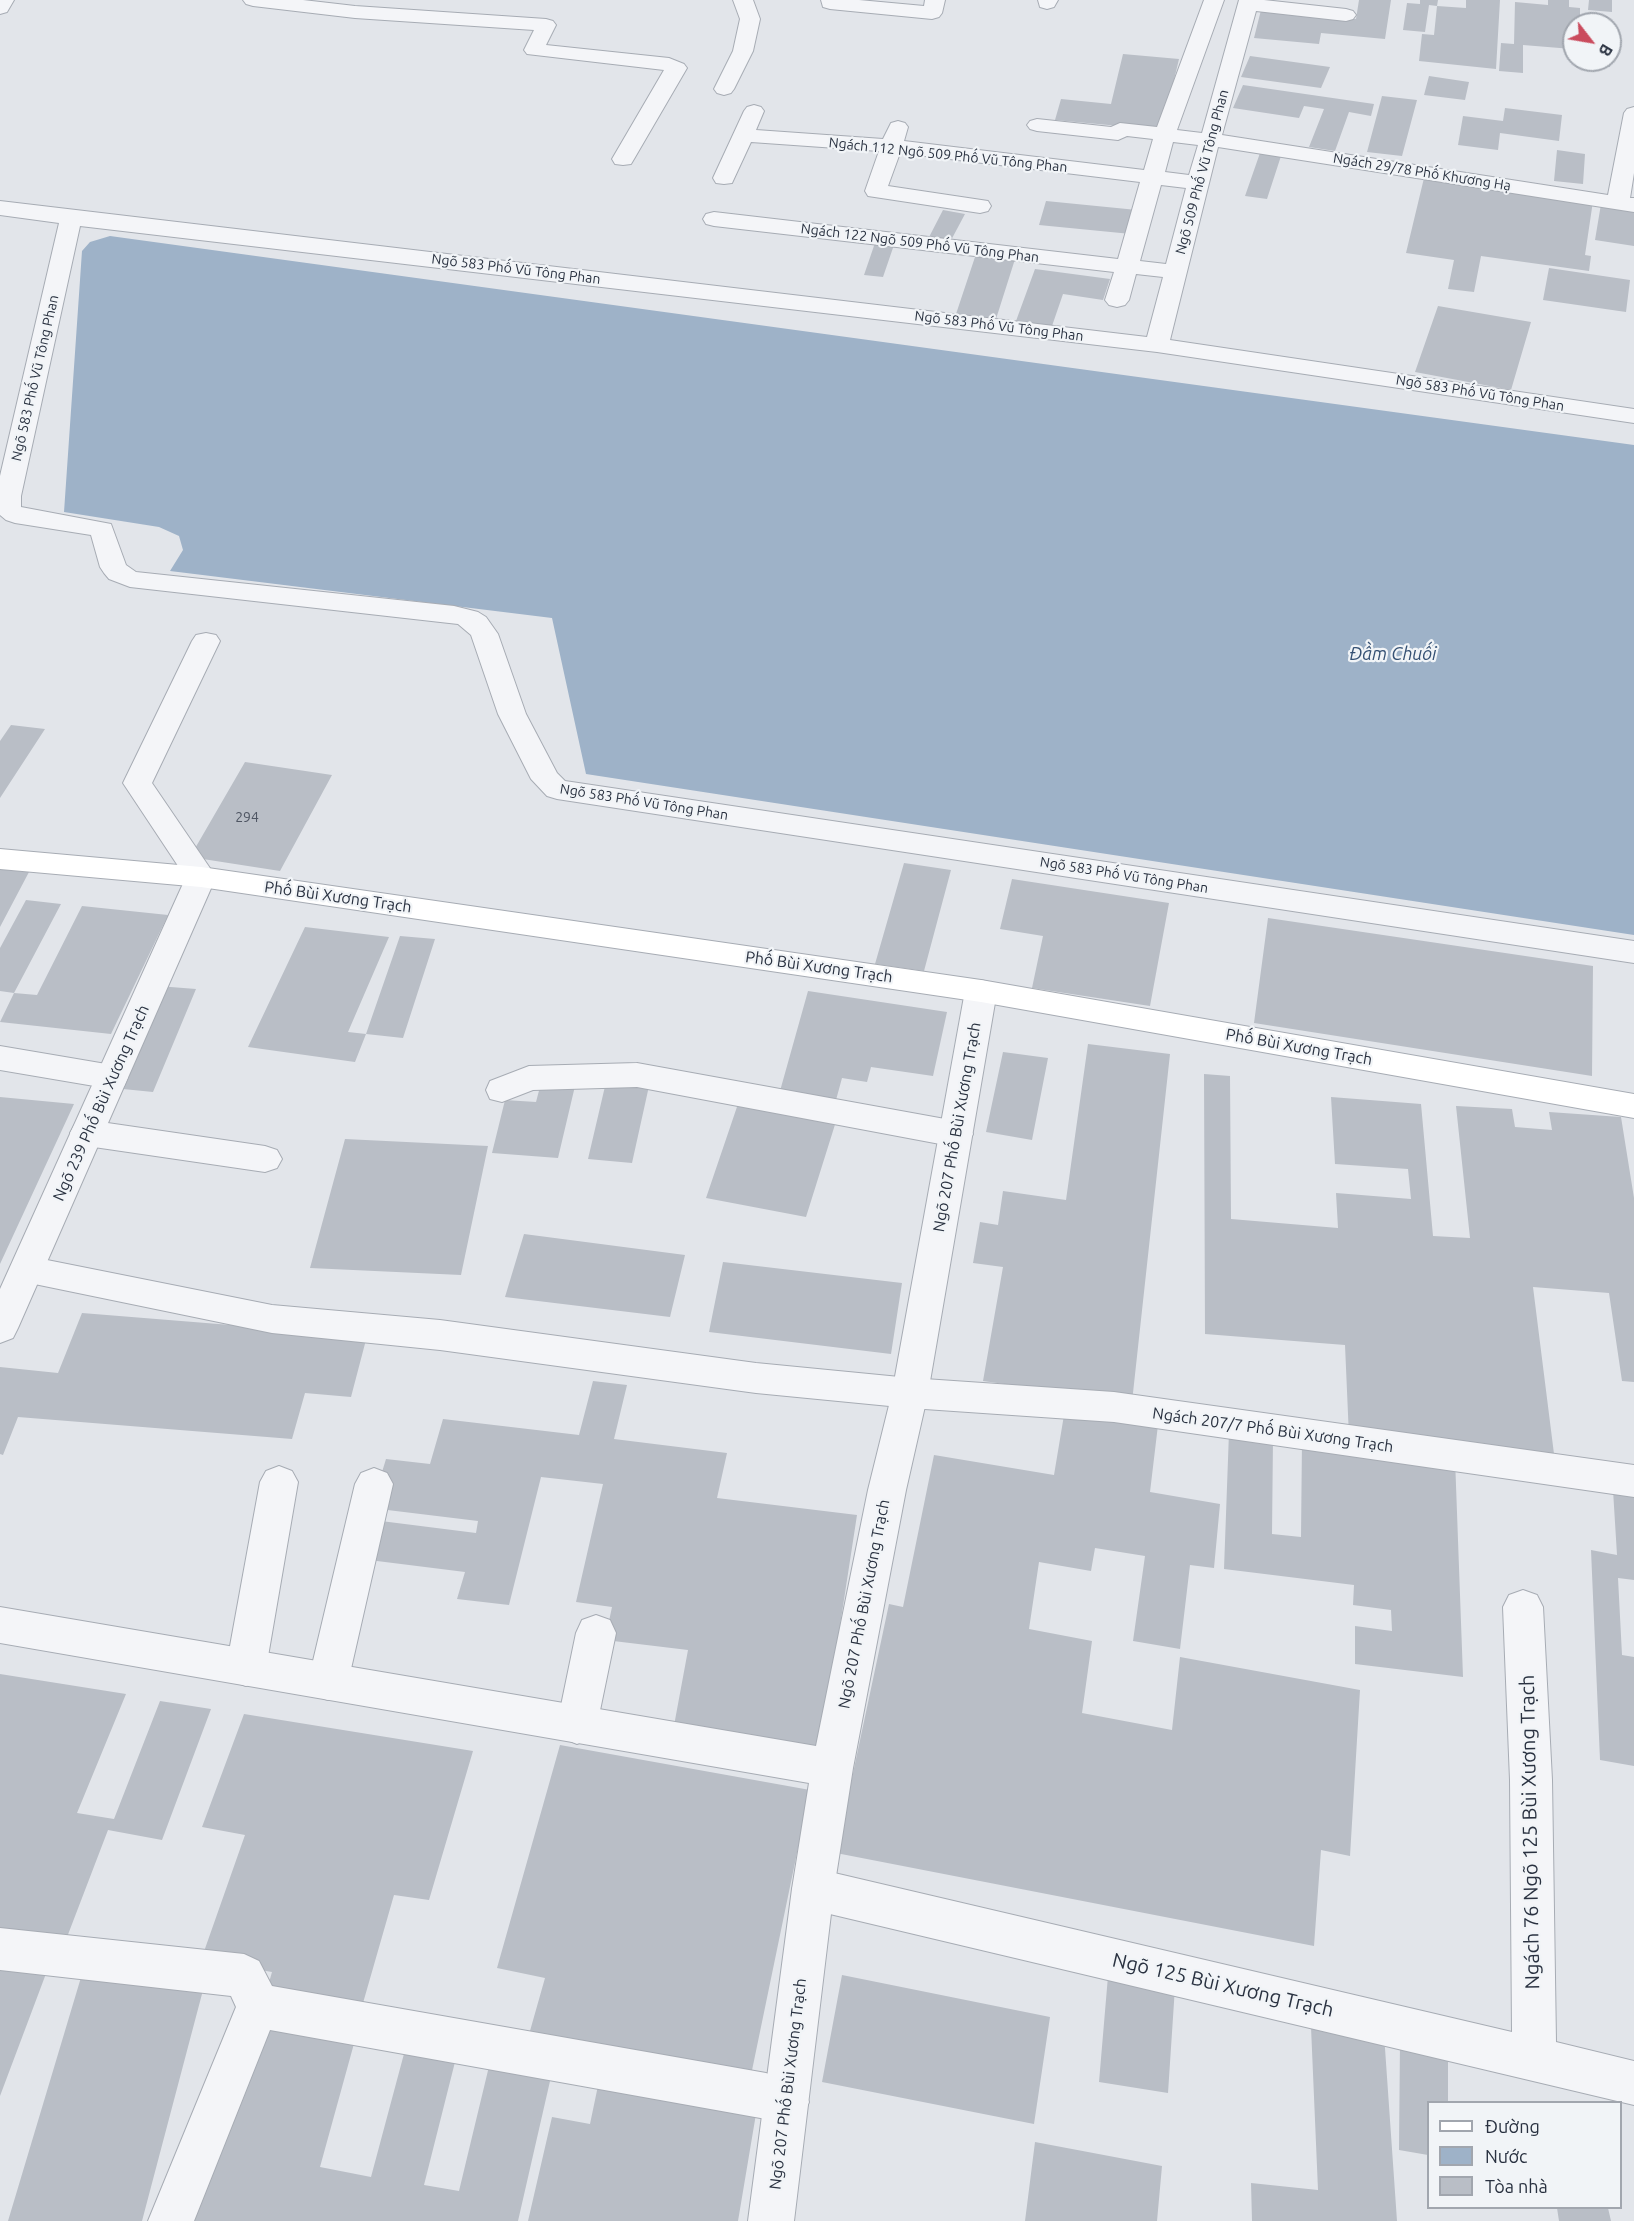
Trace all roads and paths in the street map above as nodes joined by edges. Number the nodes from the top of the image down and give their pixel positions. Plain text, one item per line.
1 (4, 0) edge
2 (236, 0) edge
3 (253, 0) edge
4 (743, 0) edge
5 (831, 0) edge
6 (1211, 6) edge
7 (934, 7) edge
8 (1247, 7) edge
9 (0, 8) edge
10 (1346, 15) dead end
11 (1192, 60) junction
12 (1231, 64) junction
13 (724, 89) dead end
14 (754, 111) dead end
15 (1634, 112) edge
16 (1037, 125) dead end
17 (1165, 134) junction
18 (743, 135) junction
19 (896, 137) junction
20 (1211, 140) junction
21 (623, 159) dead end
22 (724, 178) dead end
23 (1153, 178) junction
24 (1198, 183) junction
25 (1626, 204) edge
26 (980, 206) dead end
27 (0, 208) edge
28 (71, 219) junction
29 (714, 219) dead end
30 (1125, 267) junction
31 (1176, 272) junction
32 (1117, 300) dead end
33 (1158, 345) junction
34 (1634, 416) edge
35 (206, 641) dead end
36 (0, 859) edge
37 (201, 877) junction
38 (1634, 952) edge
39 (981, 991) junction
40 (0, 1058) edge
41 (112, 1077) junction
42 (502, 1090) dead end
43 (1634, 1106) edge
44 (87, 1133) junction
45 (956, 1134) junction
46 (265, 1159) dead end
47 (27, 1270) junction
48 (0, 1328) edge
49 (910, 1393) junction
50 (1634, 1481) edge
51 (279, 1482) dead end
52 (374, 1484) dead end
53 (1523, 1607) dead end
54 (0, 1625) edge
55 (596, 1633) dead end
56 (246, 1668) junction
57 (328, 1682) junction
58 (577, 1725) junction
59 (832, 1768) junction
60 (813, 1889) junction
61 (0, 1949) edge
62 (258, 2006) junction
63 (1534, 2058) junction
64 (1634, 2083) edge
65 (786, 2102) junction
66 (171, 2221) edge
67 (771, 2221) edge

1 - 9 street
2 - 3 street
3 - 21 street
4 - 13 street
5 - 7 street
6 - 8 street
6 - 11 street
8 - 10 street
8 - 12 street, Ngõ 509 Phố Vũ Tông Phan
11 - 12 street
11 - 17 street
12 - 20 street, Ngõ 509 Phố Vũ Tông Phan
14 - 18 street
15 - 25 street
16 - 17 street, Ngách 29/78 Phố Khương Hạ
17 - 20 street, Ngách 29/78 Phố Khương Hạ
17 - 23 street
18 - 19 street, Ngách 112 Ngõ 509 Phố Vũ Tông Phan
18 - 22 street
19 - 23 street, Ngách 112 Ngõ 509 Phố Vũ Tông Phan
19 - 26 street
20 - 24 street, Ngõ 509 Phố Vũ Tông Phan
20 - 25 street, Ngách 29/78 Phố Khương Hạ
23 - 24 street, Ngách 112 Ngõ 509 Phố Vũ Tông Phan
23 - 30 street
24 - 31 street, Ngõ 509 Phố Vũ Tông Phan
27 - 28 street
28 - 33 street, Ngõ 583 Phố Vũ Tông Phan
28 - 38 street, Ngõ 583 Phố Vũ Tông Phan
29 - 30 street, Ngách 122 Ngõ 509 Phố Vũ Tông Phan
30 - 31 street, Ngách 122 Ngõ 509 Phố Vũ Tông Phan
30 - 32 street
31 - 33 street, Ngõ 509 Phố Vũ Tông Phan
33 - 34 street, Ngõ 583 Phố Vũ Tông Phan
35 - 37 street
36 - 37 street, Phố Bùi Xương Trạch
37 - 39 street, Phố Bùi Xương Trạch
37 - 41 street, Ngõ 239 Phố Bùi Xương Trạch
39 - 43 street, Phố Bùi Xương Trạch
39 - 45 street, Ngõ 207 Phố Bùi Xương Trạch
40 - 41 street
41 - 44 street, Ngõ 239 Phố Bùi Xương Trạch
42 - 45 street
44 - 46 street
44 - 47 street, Ngõ 239 Phố Bùi Xương Trạch
45 - 49 street, Ngõ 207 Phố Bùi Xương Trạch
47 - 48 street, Ngõ 239 Phố Bùi Xương Trạch
47 - 49 street, Ngách 207/7 Phố Bùi Xương Trạch
49 - 50 street, Ngách 207/7 Phố Bùi Xương Trạch
49 - 59 street, Ngõ 207 Phố Bùi Xương Trạch
51 - 56 street
52 - 57 street
53 - 63 street, Ngách 76 Ngõ 125 Bùi Xương Trạch
54 - 56 street
55 - 58 street
56 - 57 street
57 - 58 street
58 - 59 street
59 - 60 street, Ngõ 207 Phố Bùi Xương Trạch
60 - 63 street, Ngõ 125 Bùi Xương Trạch
60 - 65 street, Ngõ 207 Phố Bùi Xương Trạch
61 - 62 street
62 - 65 street
62 - 66 street
63 - 64 street, Ngõ 125 Bùi Xương Trạch
65 - 67 street, Ngõ 207 Phố Bùi Xương Trạch

